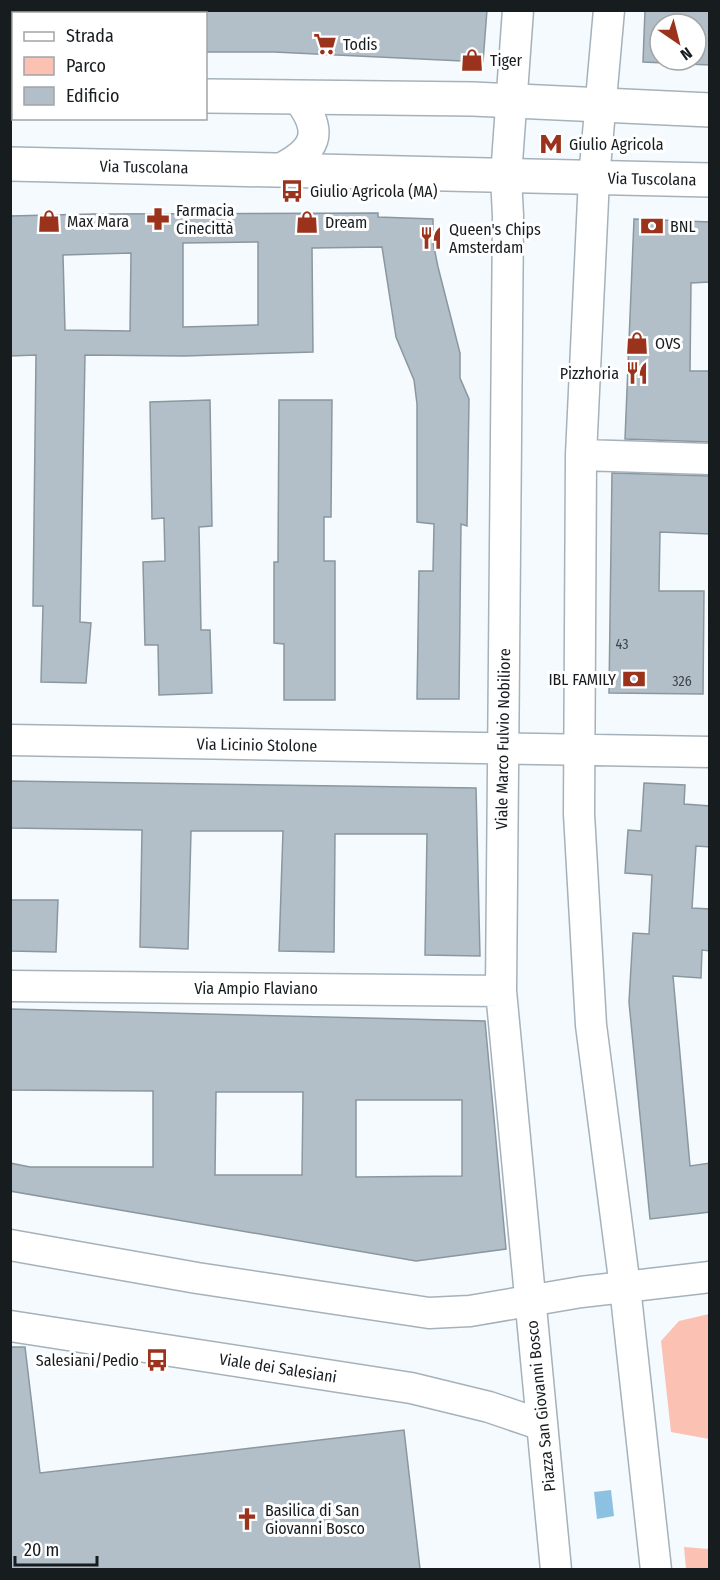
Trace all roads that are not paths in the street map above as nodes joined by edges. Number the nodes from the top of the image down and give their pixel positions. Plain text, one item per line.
1 (518, 10) edge
2 (609, 10) edge
3 (207, 96) edge
4 (298, 98) junction
5 (511, 100) junction
6 (600, 105) junction
7 (710, 110) edge
8 (10, 164) edge
9 (278, 170) junction
10 (506, 176) junction
11 (594, 178) junction
12 (710, 180) edge
13 (581, 455) junction
14 (710, 459) edge
15 (10, 740) edge
16 (503, 749) junction
17 (581, 750) junction
18 (710, 752) edge
19 (10, 986) edge
20 (501, 991) junction
21 (10, 1245) edge
22 (710, 1277) edge
23 (624, 1287) junction
24 (531, 1300) junction
25 (10, 1326) edge
26 (542, 1425) junction
27 (556, 1569) edge
28 (656, 1569) edge

1 - 5 street
2 - 6 street, Via Tuscolana
3 - 4 main road
4 - 5 main road
4 - 9 street
5 - 6 main road
5 - 10 street
6 - 7 main road
6 - 11 street, Via Tuscolana
8 - 9 main road, Via Tuscolana
9 - 10 main road, Via Tuscolana
10 - 11 main road, Via Tuscolana
10 - 16 street, Viale Marco Fulvio Nobiliore
11 - 12 main road, Via Tuscolana
11 - 13 street
13 - 14 street
13 - 17 street
15 - 16 street, Via Licinio Stolone
16 - 17 street, Via Licinio Stolone
16 - 20 street, Viale Marco Fulvio Nobiliore
17 - 18 street, Via Licinio Stolone
17 - 23 street
19 - 20 street, Via Ampio Flaviano
20 - 24 street, Viale Marco Fulvio Nobiliore
21 - 24 street
22 - 23 street, Piazza San Giovanni Bosco
23 - 24 street, Piazza San Giovanni Bosco
23 - 28 street
24 - 26 street, Piazza San Giovanni Bosco
25 - 26 street, Viale dei Salesiani
26 - 27 street, Piazza San Giovanni Bosco

